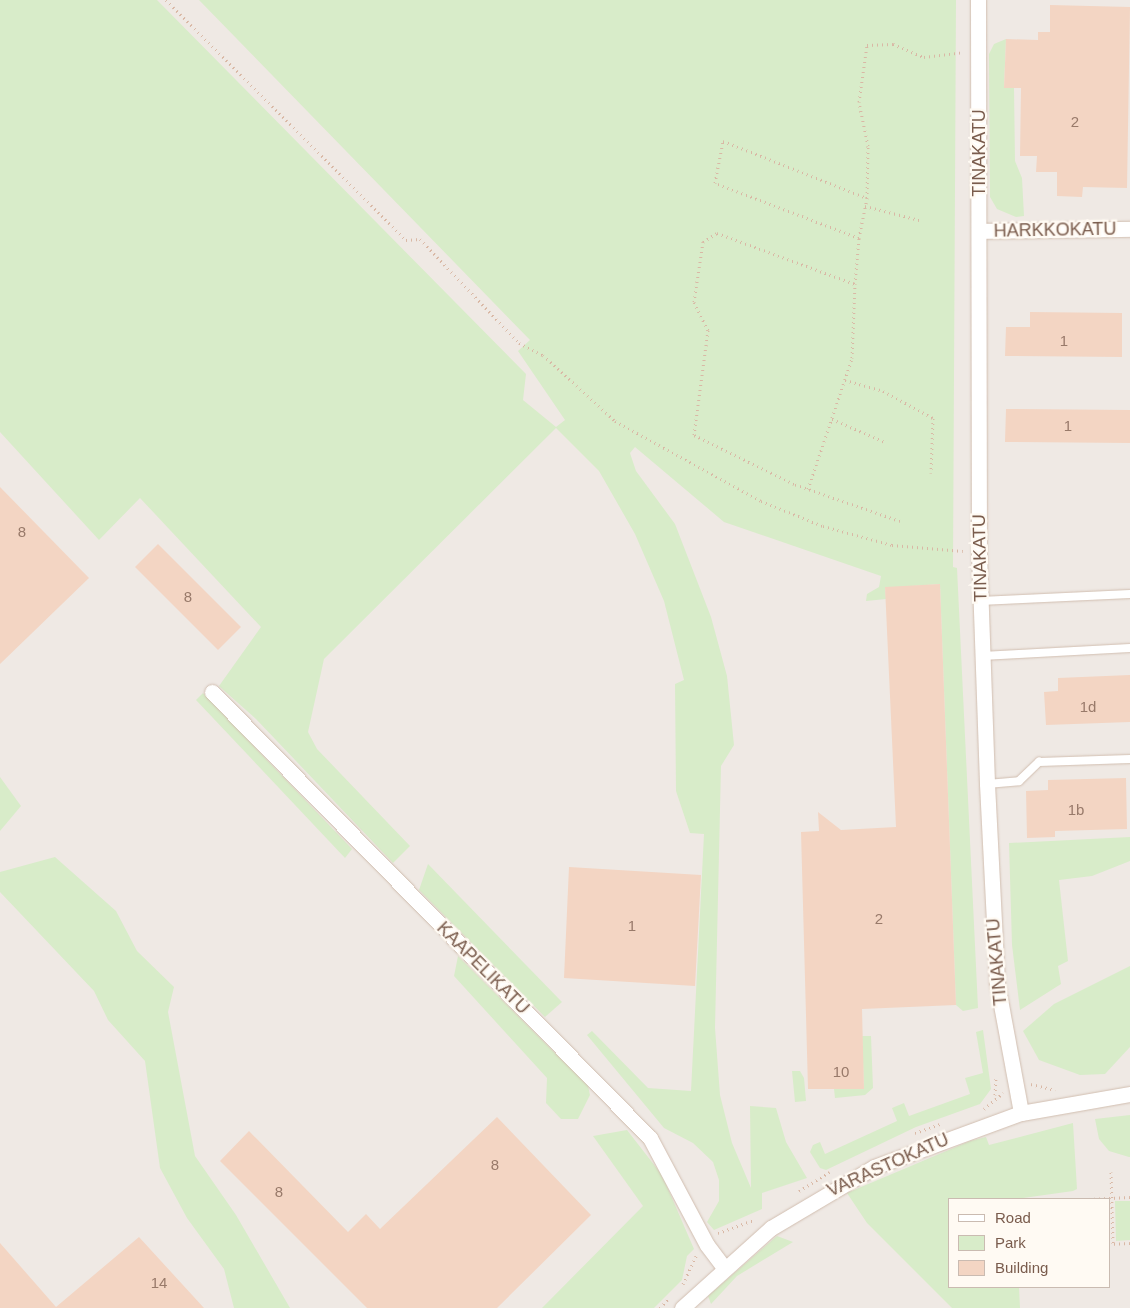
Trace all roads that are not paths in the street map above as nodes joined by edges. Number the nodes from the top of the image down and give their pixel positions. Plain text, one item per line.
1 (978, 0) edge
2 (1130, 229) edge
3 (979, 231) junction
4 (1130, 594) edge
5 (980, 601) junction
6 (1130, 648) edge
7 (982, 656) junction
8 (212, 692) dead end
9 (1130, 759) edge
10 (986, 784) junction
11 (1130, 1094) edge
12 (1020, 1113) junction
13 (723, 1266) junction
14 (682, 1308) edge

1 - 3 street, TINAKATU
2 - 3 street, HARKKOKATU
3 - 5 street, TINAKATU
4 - 5 lane
5 - 7 street, TINAKATU
6 - 7 lane
7 - 10 street, TINAKATU
8 - 13 street, KAAPELIKATU
9 - 10 lane
10 - 12 street, TINAKATU
11 - 12 street, VARASTOKATU
12 - 13 street, VARASTOKATU
13 - 14 street, VARASTOKATU

